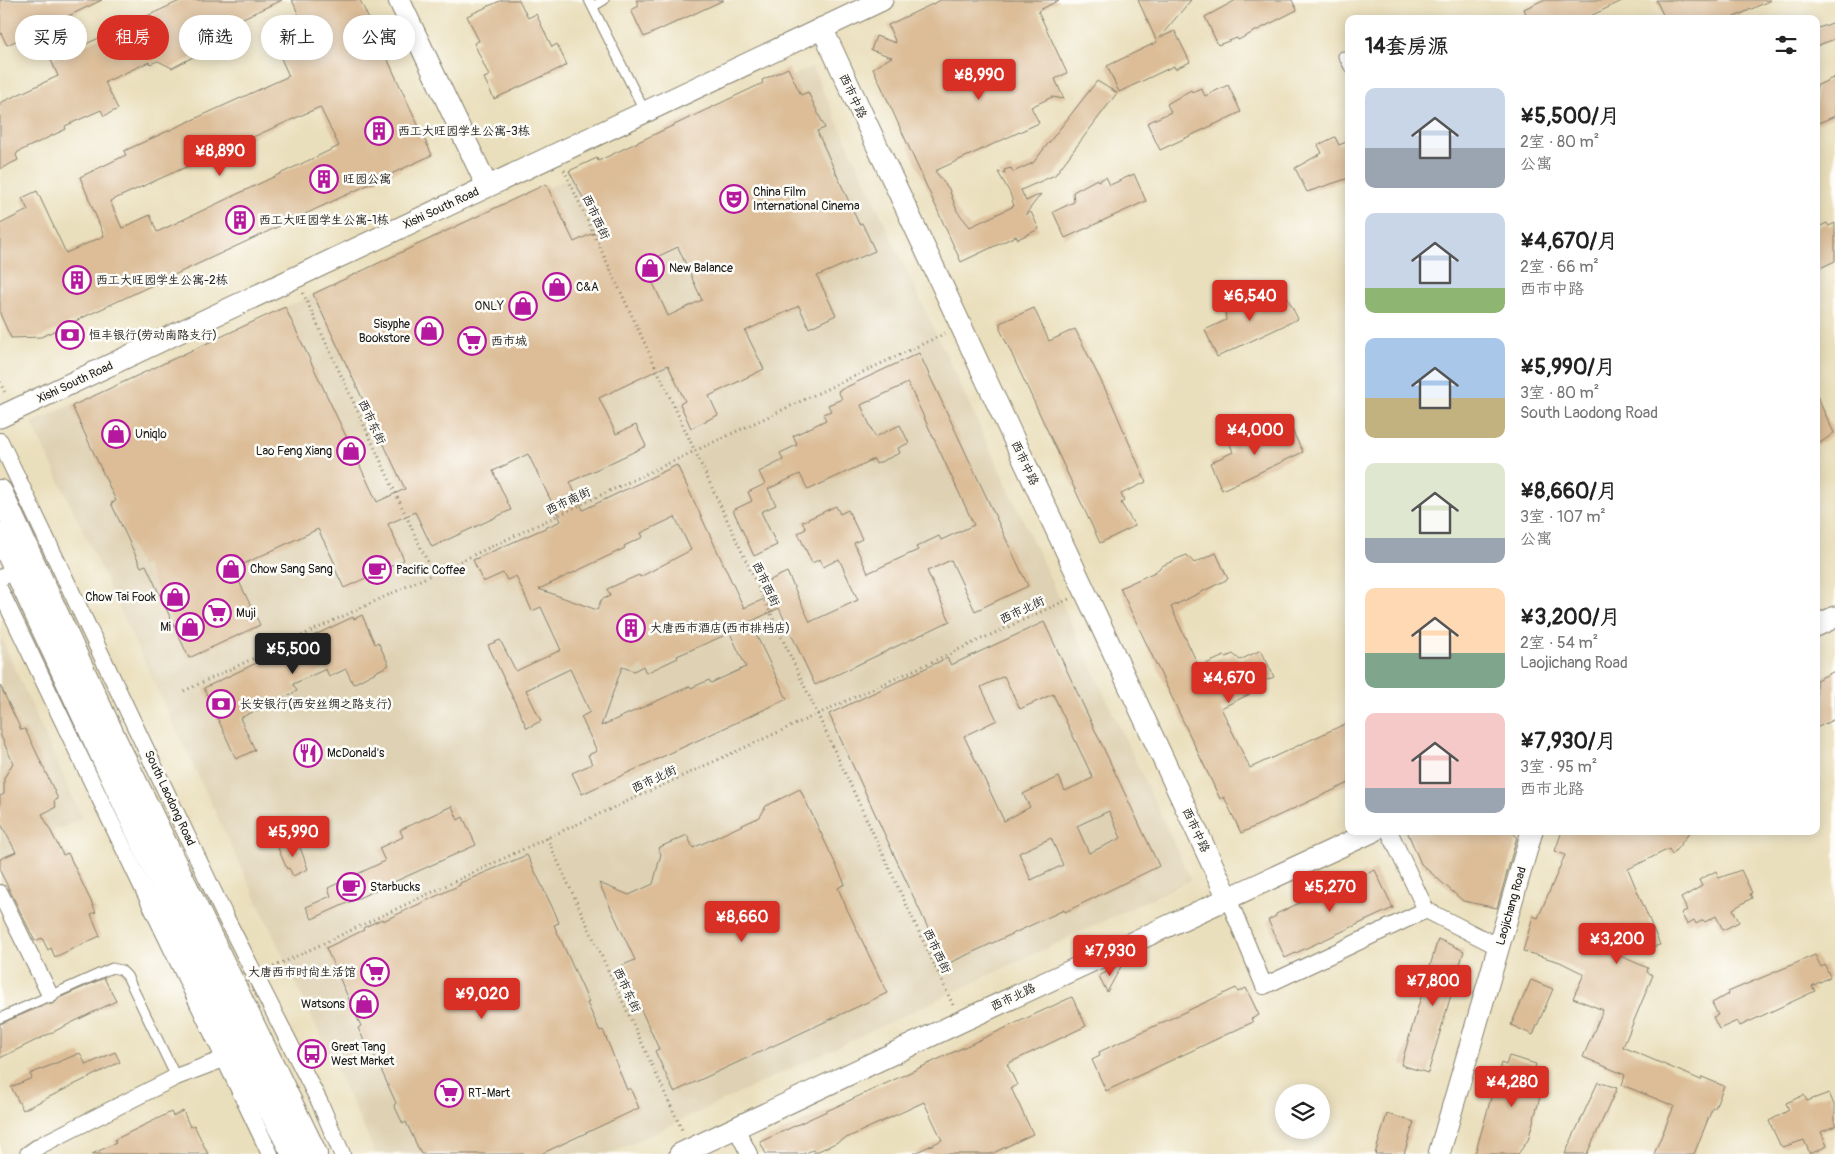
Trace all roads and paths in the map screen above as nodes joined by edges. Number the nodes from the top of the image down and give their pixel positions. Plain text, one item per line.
1 (399, 0) edge
2 (604, 0) edge
3 (882, 0) edge
4 (591, 3) edge
5 (822, 28) junction
6 (1343, 56) dead end
7 (1345, 60) edge
8 (645, 113) junction
9 (557, 154) junction
10 (487, 186) junction
11 (296, 277) junction
12 (960, 326) junction
13 (0, 417) edge
14 (0, 441) edge
15 (694, 451) junction
16 (0, 492) edge
17 (0, 535) edge
18 (8, 574) edge
19 (433, 574) junction
20 (0, 590) edge
21 (1084, 591) junction
22 (1835, 618) edge
23 (1820, 624) edge
24 (184, 691) dead end
25 (816, 714) junction
26 (1365, 835) edge
27 (1391, 835) edge
28 (1531, 835) edge
29 (547, 838) junction
30 (0, 893) edge
31 (1228, 898) junction
32 (1426, 910) junction
33 (1499, 947) junction
34 (255, 975) junction
35 (50, 994) junction
36 (0, 1018) edge
37 (960, 1022) junction
38 (233, 1056) junction
39 (176, 1077) junction
40 (736, 1128) junction
41 (685, 1152) edge
42 (28, 1154) edge
43 (270, 1154) edge
44 (294, 1154) edge
45 (315, 1154) edge
46 (342, 1154) edge
47 (749, 1154) edge
48 (1440, 1154) edge

1 - 10 street
2 - 4 lane
3 - 5 street, Xishi South Road
4 - 8 lane
5 - 8 street, Xishi South Road
5 - 12 street, 西市中路
6 - 7 lane
8 - 9 street, Xishi South Road
9 - 10 street, Xishi South Road
9 - 15 path, 西市西街
10 - 11 street, Xishi South Road
11 - 13 street, Xishi South Road
11 - 19 path, 西市东街
12 - 15 path, 西市南街
12 - 21 street, 西市中路
14 - 34 street, South Laodong Road
15 - 19 path, 西市南街
15 - 25 path, 西市西街
16 - 45 main road, South Laodong Road
17 - 18 main road
18 - 38 main road
19 - 24 path, 西市南街
20 - 38 street
21 - 25 path, 西市北街
21 - 31 street, 西市中路
22 - 23 street
25 - 29 path, 西市北街
25 - 37 path, 西市西街
26 - 31 street, 西市北路
27 - 32 street
28 - 33 street, Laojichang Road
29 - 34 path, 西市北街
29 - 41 path, 西市东街
30 - 35 street
31 - 32 street
31 - 37 street, 西市北路
32 - 33 street
33 - 48 street, Laojichang Road
34 - 46 street, South Laodong Road
35 - 36 lane
35 - 39 lane
37 - 40 street, 西市北路
38 - 39 street
38 - 43 street
38 - 44 main road
39 - 42 street
40 - 41 street, 西市北路
40 - 47 street

